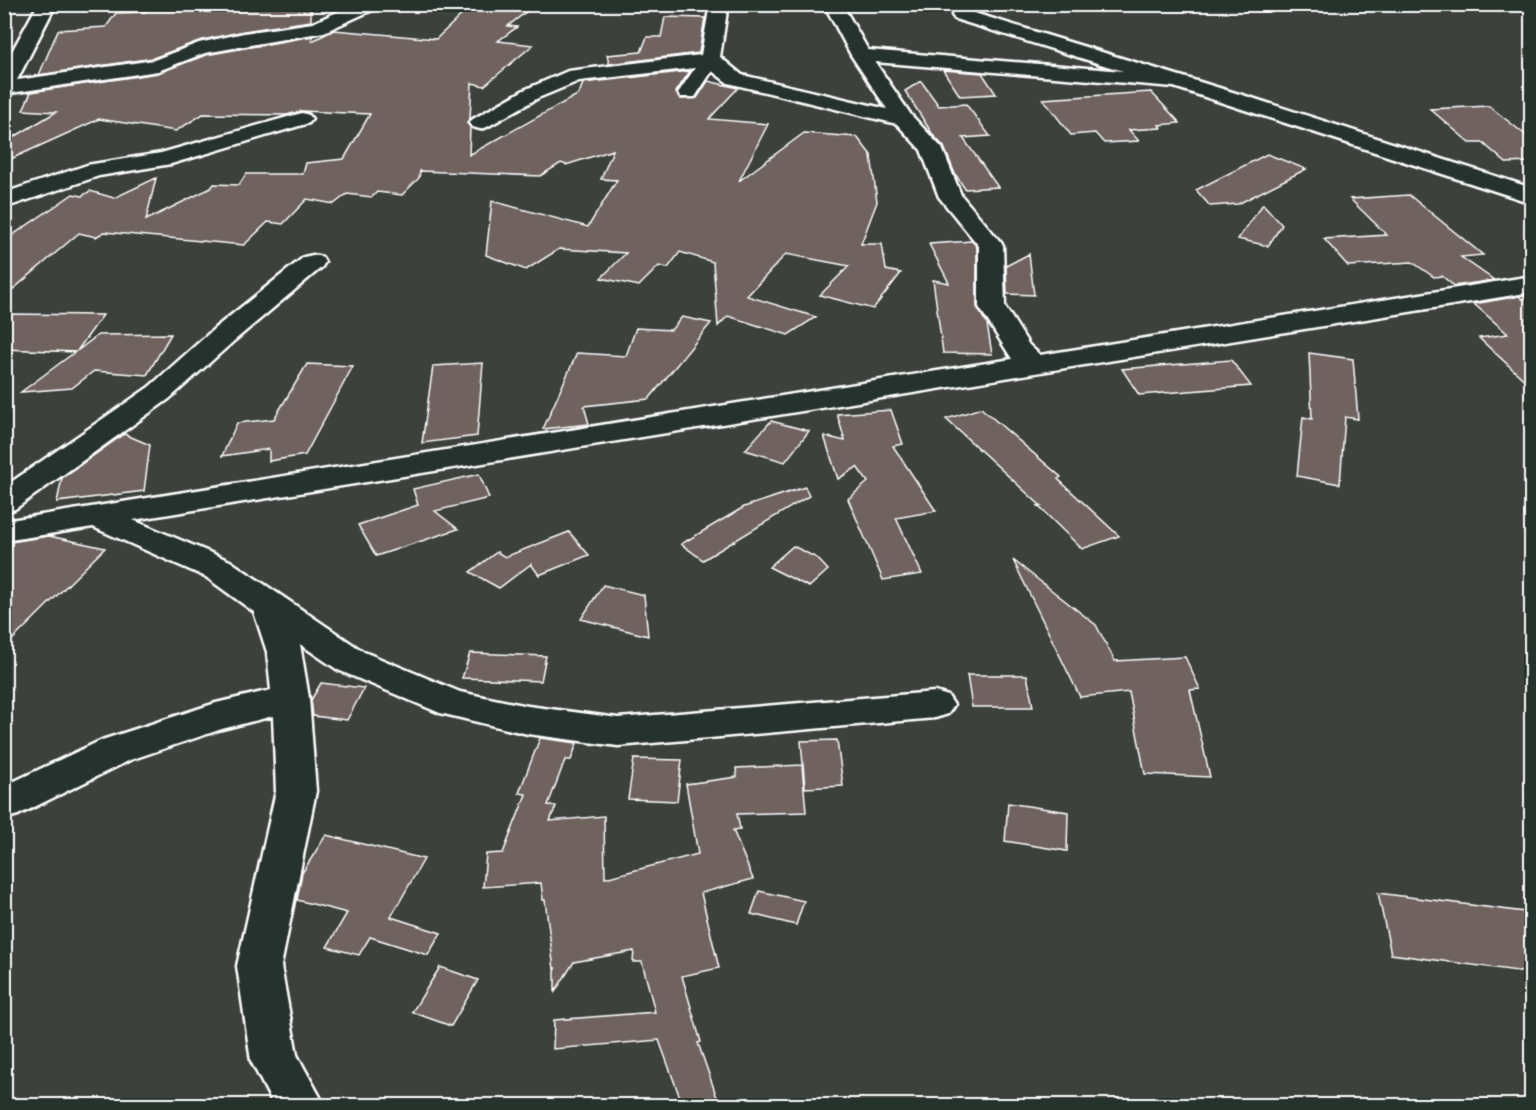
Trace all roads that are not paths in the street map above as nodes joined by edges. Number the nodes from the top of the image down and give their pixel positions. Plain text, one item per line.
1 (46, 4) edge
2 (371, 4) edge
3 (718, 4) edge
4 (833, 4) edge
5 (964, 4) edge
6 (861, 55) junction
7 (710, 59) junction
8 (1173, 81) junction
9 (4, 87) edge
10 (688, 93) dead end
11 (302, 119) dead end
12 (904, 119) junction
13 (480, 123) dead end
14 (1532, 196) edge
15 (4, 201) edge
16 (314, 262) dead end
17 (1532, 284) edge
18 (1035, 365) junction
19 (4, 502) edge
20 (94, 515) junction
21 (4, 531) edge
22 (269, 606) junction
23 (291, 698) junction
24 (935, 705) dead end
25 (4, 804) edge
26 (301, 1106) edge

1 - 9 street
2 - 9 street
3 - 7 street
4 - 6 street
5 - 8 street
6 - 8 street
6 - 12 street
7 - 10 street
7 - 12 street
7 - 13 street
8 - 14 street
11 - 15 street
12 - 18 street
16 - 19 street
17 - 18 street
18 - 20 street
20 - 21 street
20 - 22 street
22 - 23 street
22 - 24 street
23 - 25 street
23 - 26 street

